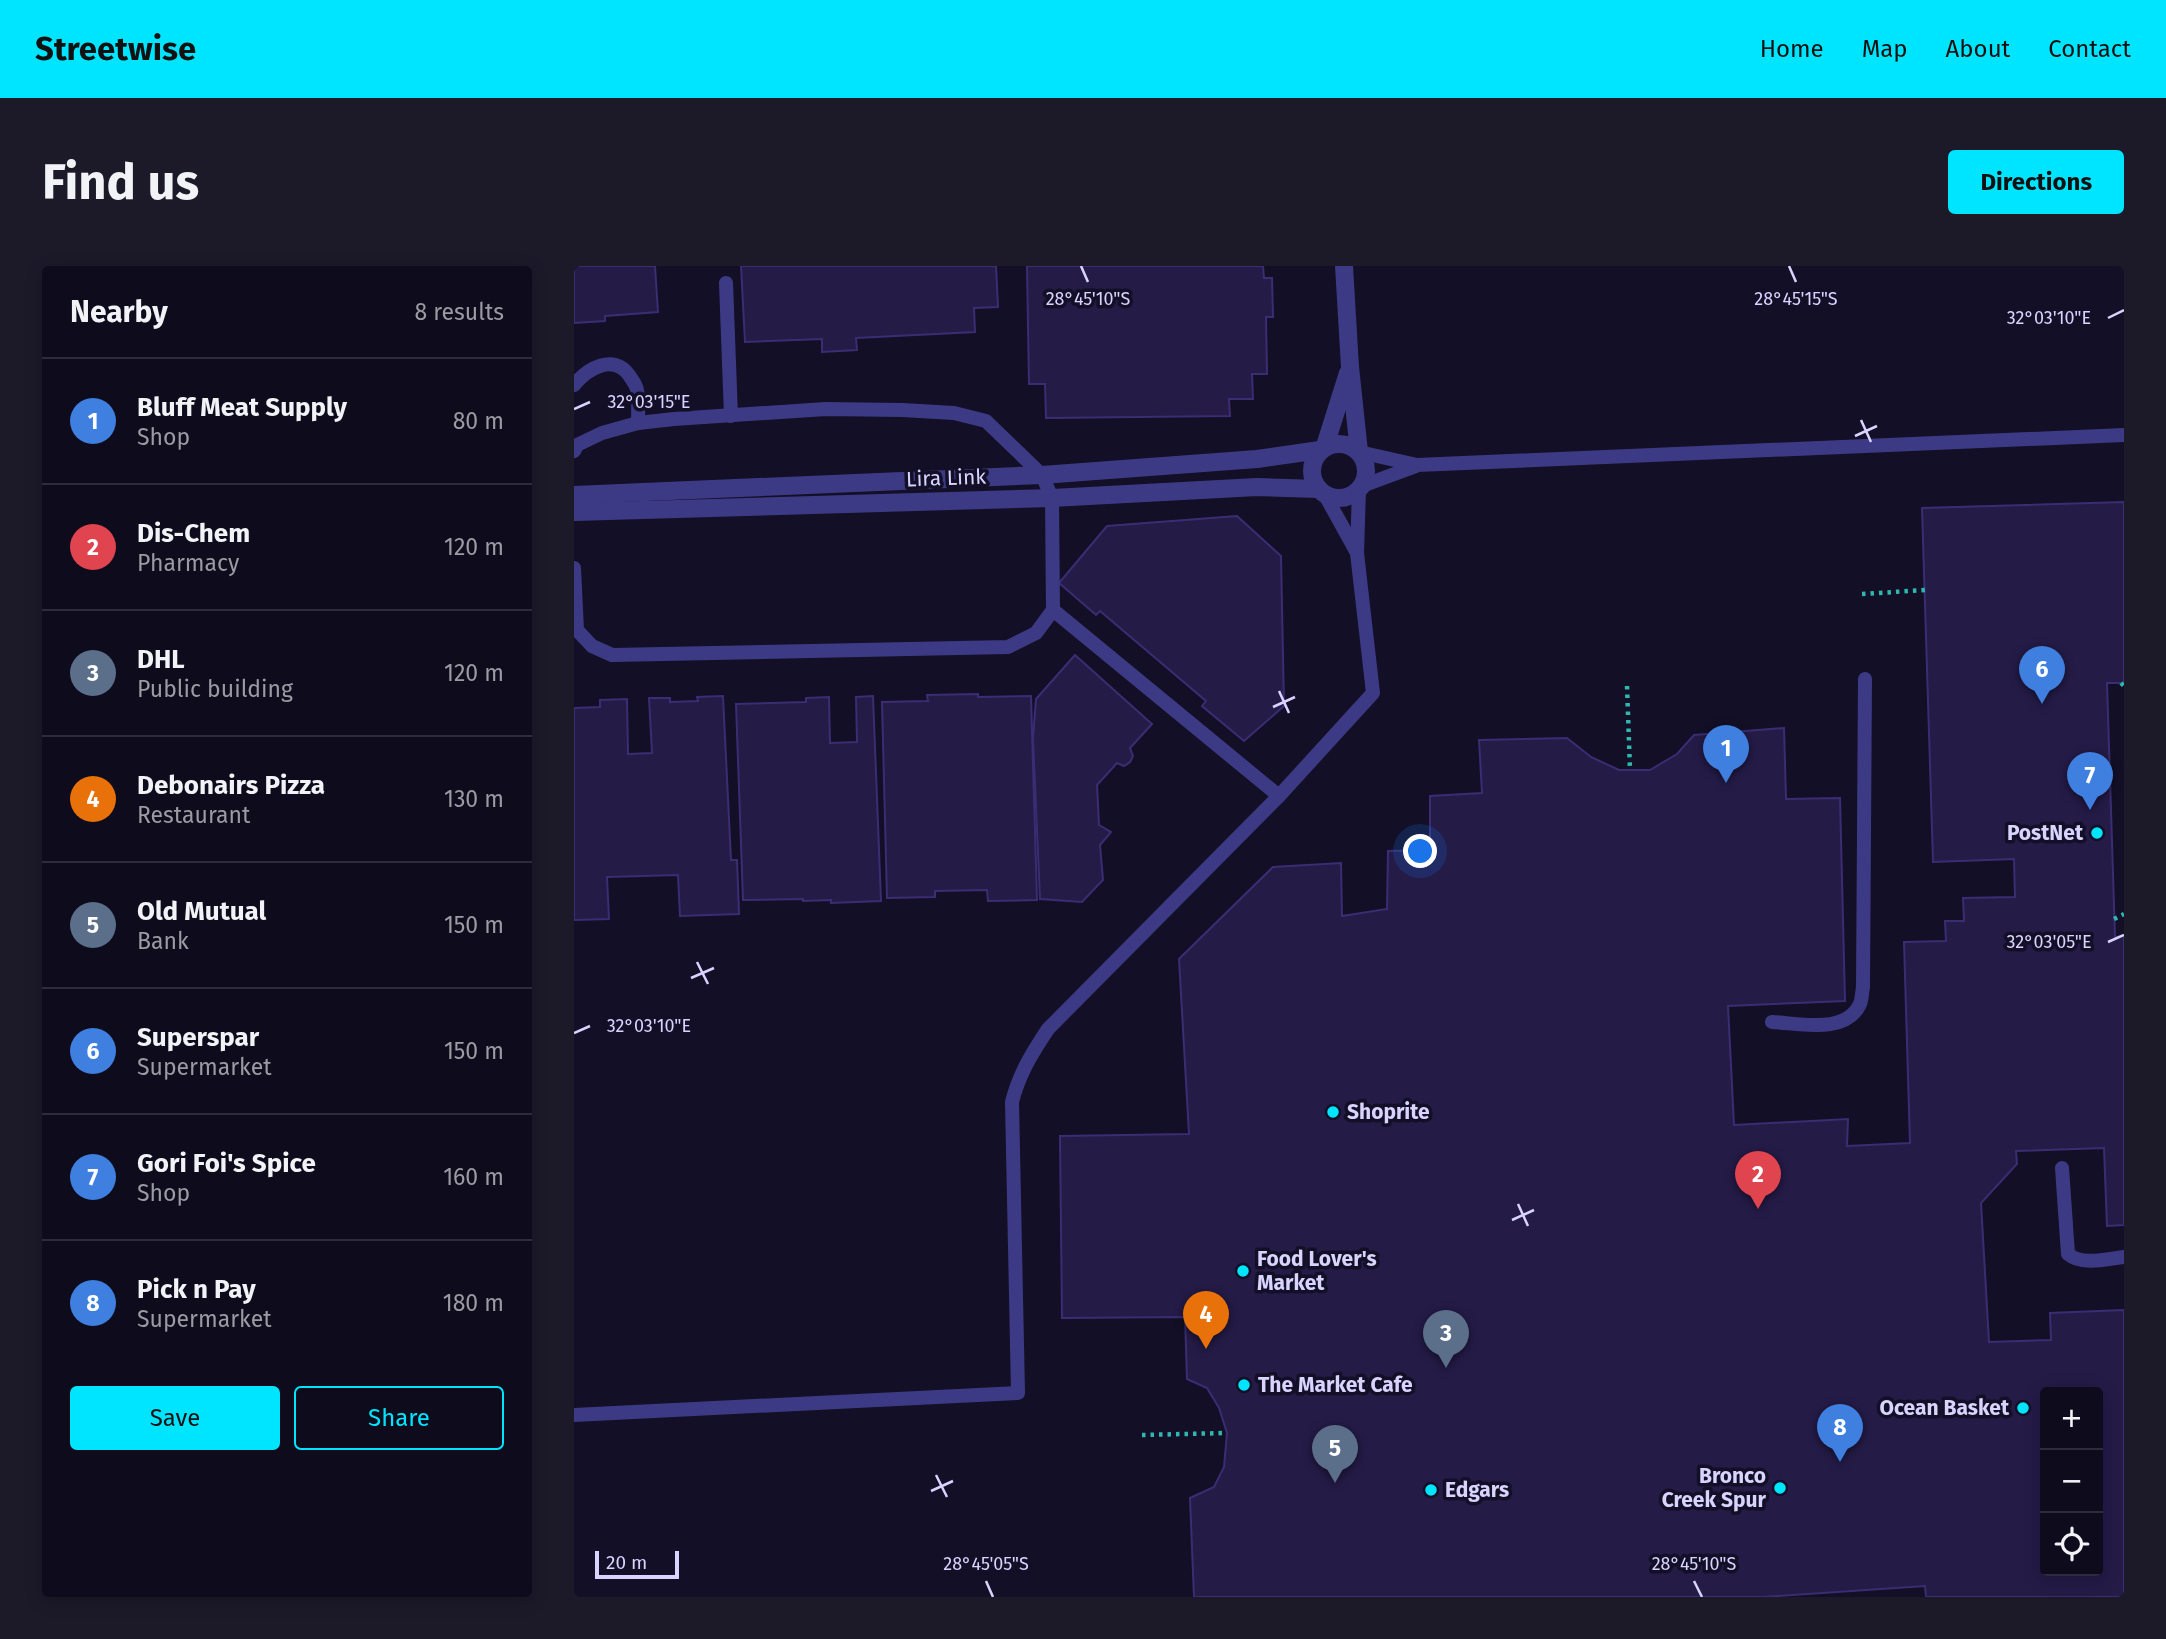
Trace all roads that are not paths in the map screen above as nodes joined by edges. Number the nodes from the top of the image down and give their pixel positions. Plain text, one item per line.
1 (1344, 266) edge
2 (726, 283) dead end
3 (1350, 367) junction
4 (574, 385) edge
5 (731, 416) junction
6 (638, 423) junction
7 (2124, 435) edge
8 (575, 444) edge
9 (1323, 448) junction
10 (1359, 452) junction
11 (1417, 465) junction
12 (1042, 475) junction
13 (1361, 487) junction
14 (1322, 492) junction
15 (574, 495) edge
16 (1052, 498) junction
17 (574, 512) edge
18 (1357, 553) junction
19 (574, 568) edge
20 (1053, 610) junction
21 (1865, 679) dead end
22 (1279, 796) junction
23 (1772, 1022) dead end
24 (2062, 1168) dead end
25 (2124, 1257) edge
26 (574, 1415) edge

1 - 3 street
2 - 5 lane
3 - 9 street
3 - 10 street
4 - 6 lane
5 - 6 lane
5 - 12 lane
6 - 8 lane
7 - 11 lane
9 - 10 street
9 - 12 street, Lira Link
9 - 14 street
10 - 11 lane
10 - 13 street
11 - 13 lane
12 - 15 street, Lira Link
12 - 16 lane
13 - 14 street
13 - 18 lane
14 - 16 street, Lira Link
14 - 18 lane
16 - 17 street, Lira Link
16 - 20 lane
18 - 22 lane
19 - 20 lane
20 - 22 lane
21 - 23 lane
22 - 26 lane
24 - 25 lane

